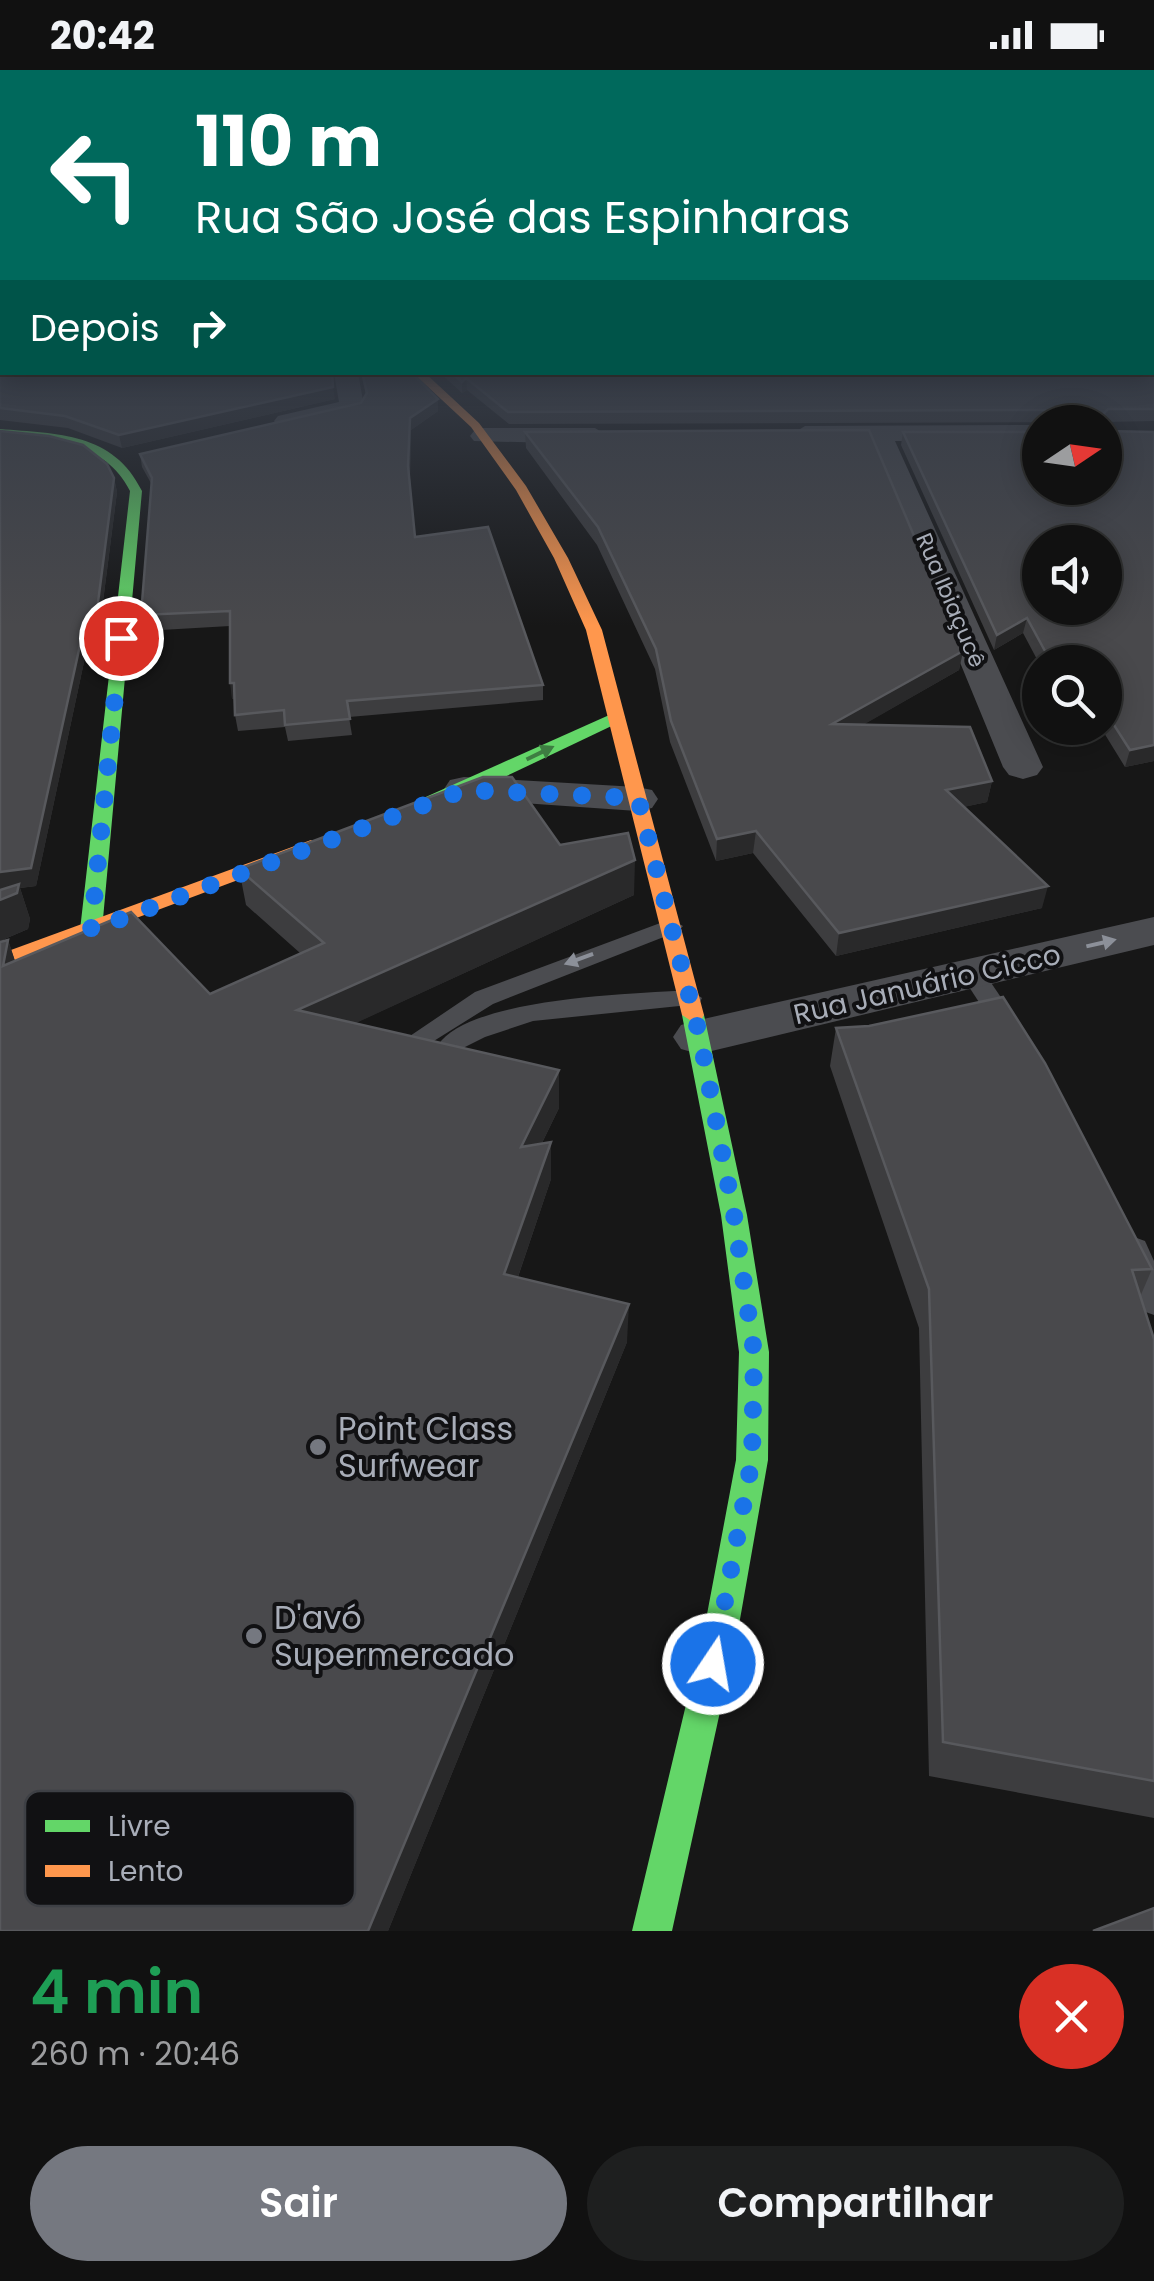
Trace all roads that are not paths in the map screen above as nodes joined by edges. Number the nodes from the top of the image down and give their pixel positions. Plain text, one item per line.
1 (112, 453) edge
2 (497, 453) edge
3 (887, 453) edge
4 (616, 717) junction
5 (1023, 767) dead end
6 (464, 790) junction
7 (638, 798) junction
8 (392, 815) edge
9 (338, 836) edge
10 (671, 926) junction
11 (91, 930) junction
12 (1154, 931) edge
13 (0, 962) edge
14 (972, 973) junction
15 (694, 1018) junction
16 (420, 1038) edge
17 (451, 1046) edge
18 (1024, 1052) edge
19 (1123, 1228) edge
20 (1154, 1302) edge
21 (652, 1931) edge

1 - 11 main road
2 - 4 main road
3 - 5 street, Rua Ibiaçucê
6 -> 4 main road
4 - 7 main road
6 - 7 street
6 - 8 main road
7 - 10 main road
9 - 11 main road
10 - 15 main road
10 -> 16 lane
11 - 13 main road
14 -> 12 street, Rua Januário Cicco
14 - 15 street, Rua Januário Cicco
14 - 18 lane
15 - 17 lane
15 - 21 main road
19 - 20 lane

